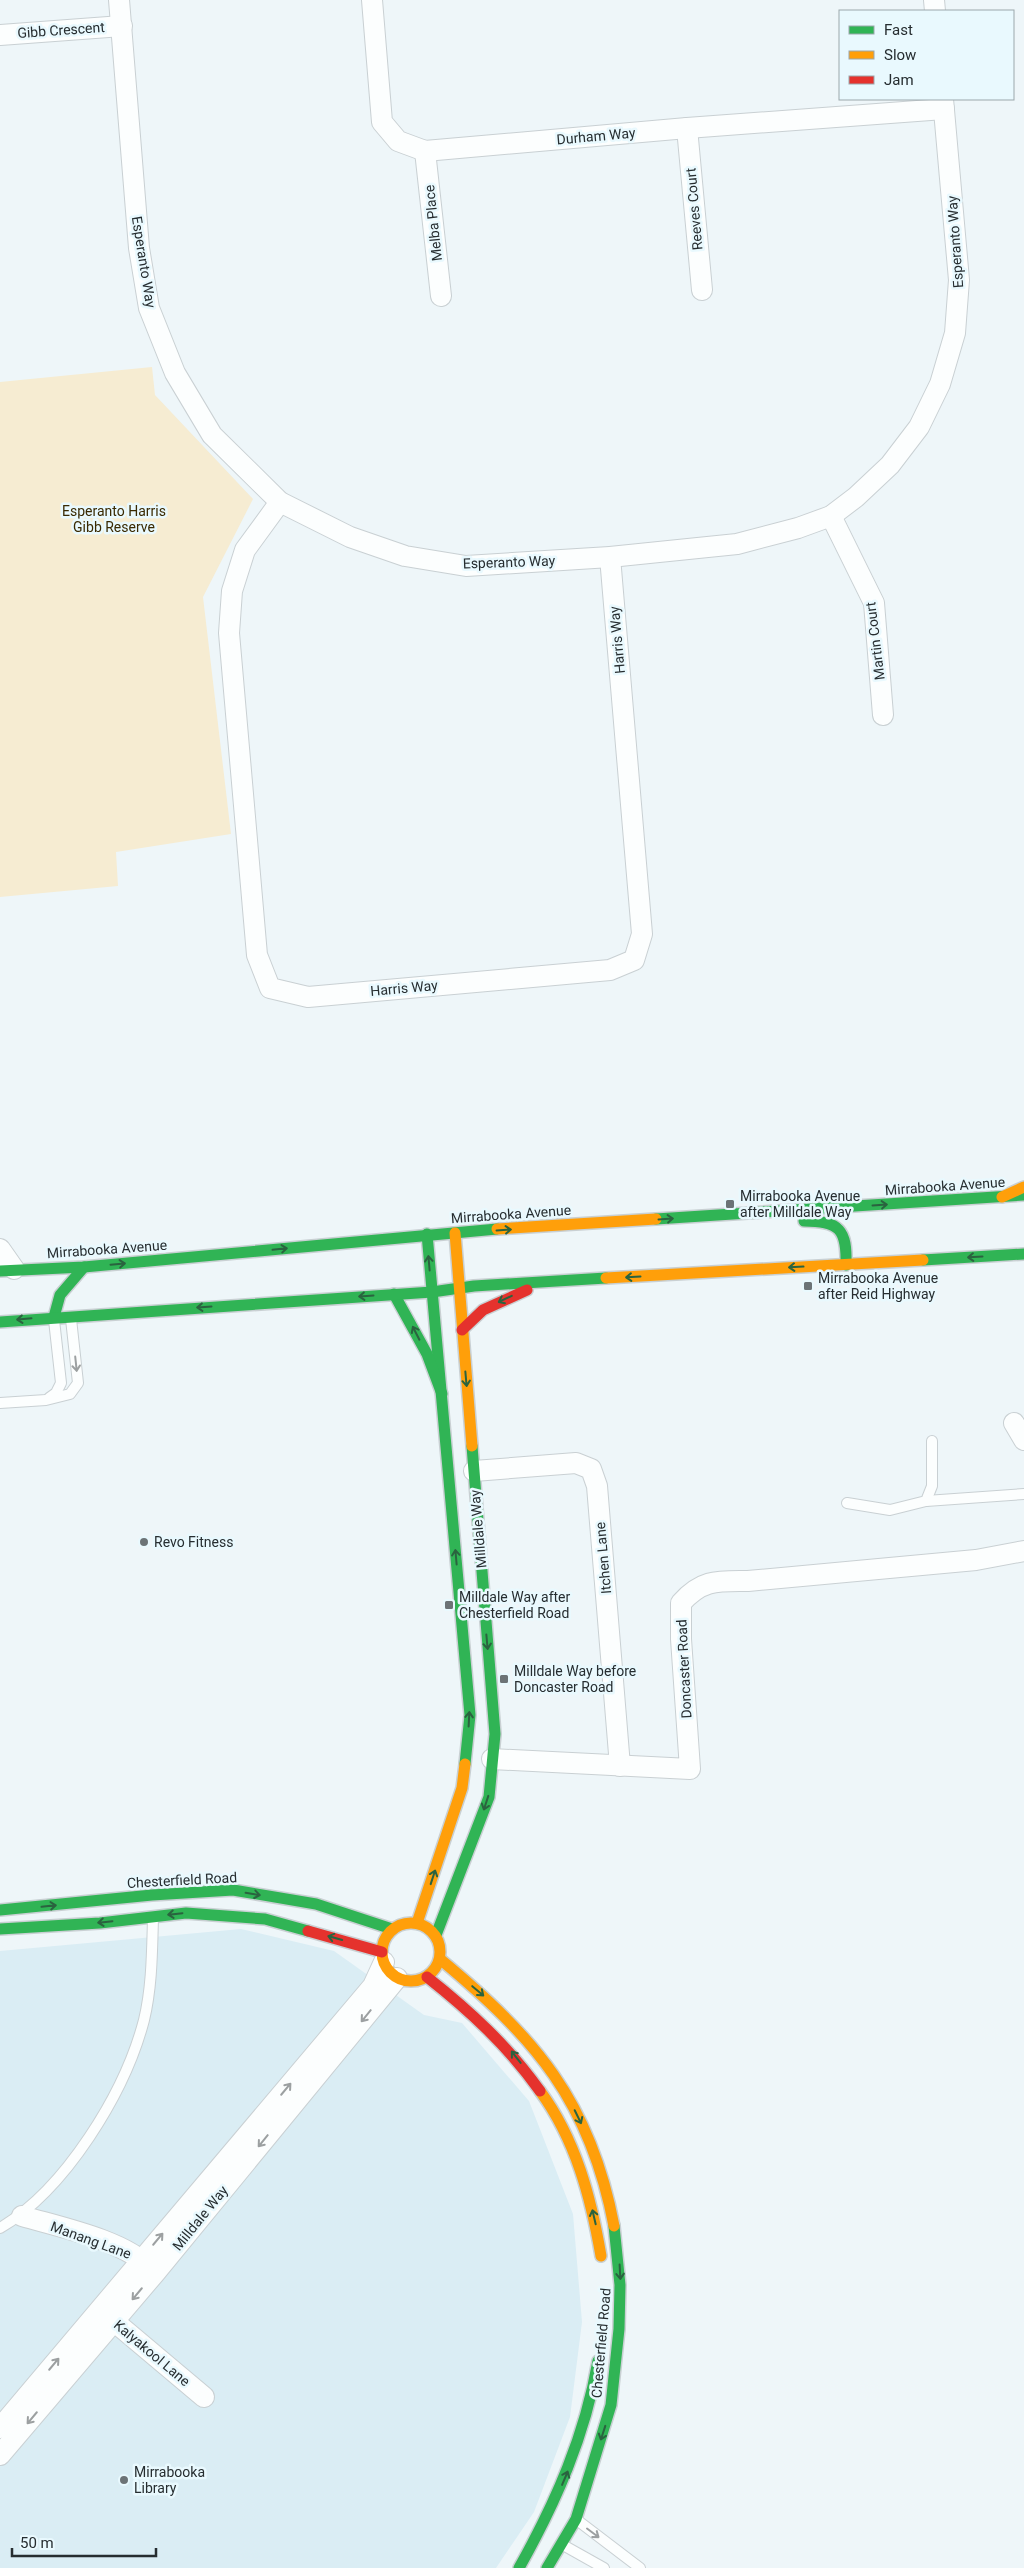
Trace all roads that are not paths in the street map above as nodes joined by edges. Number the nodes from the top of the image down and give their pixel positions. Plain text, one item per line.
1 (119, 0) edge
2 (372, 0) edge
3 (122, 26) junction
4 (0, 35) edge
5 (943, 104) edge
6 (687, 128) junction
7 (425, 151) junction
8 (702, 290) dead end
9 (441, 296) dead end
10 (280, 502) junction
11 (831, 516) junction
12 (610, 557) junction
13 (884, 715) dead end
14 (1024, 1187) edge
15 (1024, 1195) edge
16 (1002, 1197) junction
17 (708, 1216) junction
18 (455, 1233) junction
19 (427, 1234) junction
20 (0, 1249) edge
21 (1024, 1254) edge
22 (846, 1264) junction
23 (84, 1268) junction
24 (7, 1270) edge
25 (550, 1282) junction
26 (459, 1287) junction
27 (432, 1292) junction
28 (394, 1294) junction
29 (71, 1315) junction
30 (54, 1317) junction
31 (0, 1322) edge
32 (462, 1330) junction
33 (442, 1394) junction
34 (46, 1400) junction
35 (0, 1404) edge
36 (1014, 1423) dead end
37 (1024, 1440) edge
38 (932, 1441) dead end
39 (474, 1471) junction
40 (1024, 1494) edge
41 (926, 1501) junction
42 (847, 1502) dead end
43 (1024, 1551) edge
44 (492, 1759) junction
45 (620, 1766) junction
46 (152, 1895) junction
47 (0, 1910) edge
48 (154, 1917) junction
49 (417, 1923) junction
50 (0, 1929) edge
51 (392, 1930) junction
52 (436, 1935) junction
53 (383, 1957) junction
54 (440, 1959) junction
55 (397, 1978) junction
56 (427, 1978) junction
57 (550, 2069) junction
58 (532, 2077) junction
59 (22, 2216) junction
60 (0, 2228) edge
61 (148, 2266) junction
62 (602, 2270) dead end
63 (107, 2315) junction
64 (599, 2351) dead end
65 (596, 2378) junction
66 (614, 2382) junction
67 (204, 2397) dead end
68 (0, 2428) edge
69 (0, 2455) edge
70 (565, 2511) junction
71 (550, 2538) junction
72 (519, 2568) edge
73 (547, 2568) edge
74 (604, 2568) edge
75 (640, 2568) edge

1 - 3 street, Esperanto Way
2 - 7 street, Durham Way
3 - 4 street, Gibb Crescent
3 - 10 street, Esperanto Way
5 - 6 street, Durham Way
5 - 11 street, Esperanto Way
6 - 7 street, Durham Way
6 - 8 street, Reeves Court
7 - 9 street, Melba Place
10 - 12 street, Esperanto Way
10 - 12 street, Harris Way
11 - 12 street, Esperanto Way
11 - 13 street, Martin Court
14 - 16 main road
15 - 16 main road, Mirrabooka Avenue
17 -> 16 main road, Mirrabooka Avenue
18 -> 17 main road, Mirrabooka Avenue
17 - 22 main road
18 - 19 main road, Mirrabooka Avenue
18 - 26 main road, Milldale Way
23 -> 19 main road, Mirrabooka Avenue
27 -> 19 main road, Milldale Way
20 - 24 street
21 -> 22 main road
22 -> 25 main road
23 - 24 main road, Mirrabooka Avenue
23 - 30 main road
25 - 26 main road
25 -> 32 main road
26 - 27 main road
26 - 32 main road, Milldale Way
27 - 28 main road
27 - 33 main road, Milldale Way
28 -> 29 main road
33 -> 28 main road
29 - 30 main road
29 -> 34 lane
30 -> 31 main road
30 - 34 lane
32 -> 39 main road, Milldale Way
49 -> 33 main road, Milldale Way
34 - 35 lane
36 - 37 street
38 - 41 lane
39 -> 44 main road, Milldale Way
39 - 45 street, Itchen Lane
40 - 41 lane
41 - 42 lane
43 - 45 street, Doncaster Road
44 - 45 street, Doncaster Road
44 -> 52 main road, Milldale Way
47 -> 46 main road, Chesterfield Road
46 - 48 lane
46 -> 51 main road, Chesterfield Road
48 -> 50 main road
53 -> 48 main road
48 - 59 lane
49 - 51 main road
49 - 52 main road
51 - 53 main road
52 - 54 main road
53 - 55 main road
61 -> 53 street, Milldale Way
54 - 56 main road
54 -> 57 main road, Chesterfield Road
55 - 56 main road
55 -> 61 street, Milldale Way
58 -> 56 main road, Chesterfield Road
57 - 58 main road
57 -> 66 main road, Chesterfield Road
62 -> 58 main road, Chesterfield Road
59 - 60 lane
59 - 61 street, Manang Lane
61 - 63 street, Milldale Way
63 - 67 street, Kalyakool Lane
68 -> 63 street, Milldale Way
63 -> 69 street, Milldale Way
64 - 65 main road, Chesterfield Road
65 - 66 main road
70 -> 65 main road, Chesterfield Road
66 -> 70 main road, Chesterfield Road
70 - 71 main road, Chesterfield Road
70 - 71 main road, Chesterfield Road
70 -> 75 lane
71 - 72 main road, Chesterfield Road
71 - 73 main road, Chesterfield Road
71 - 74 lane

